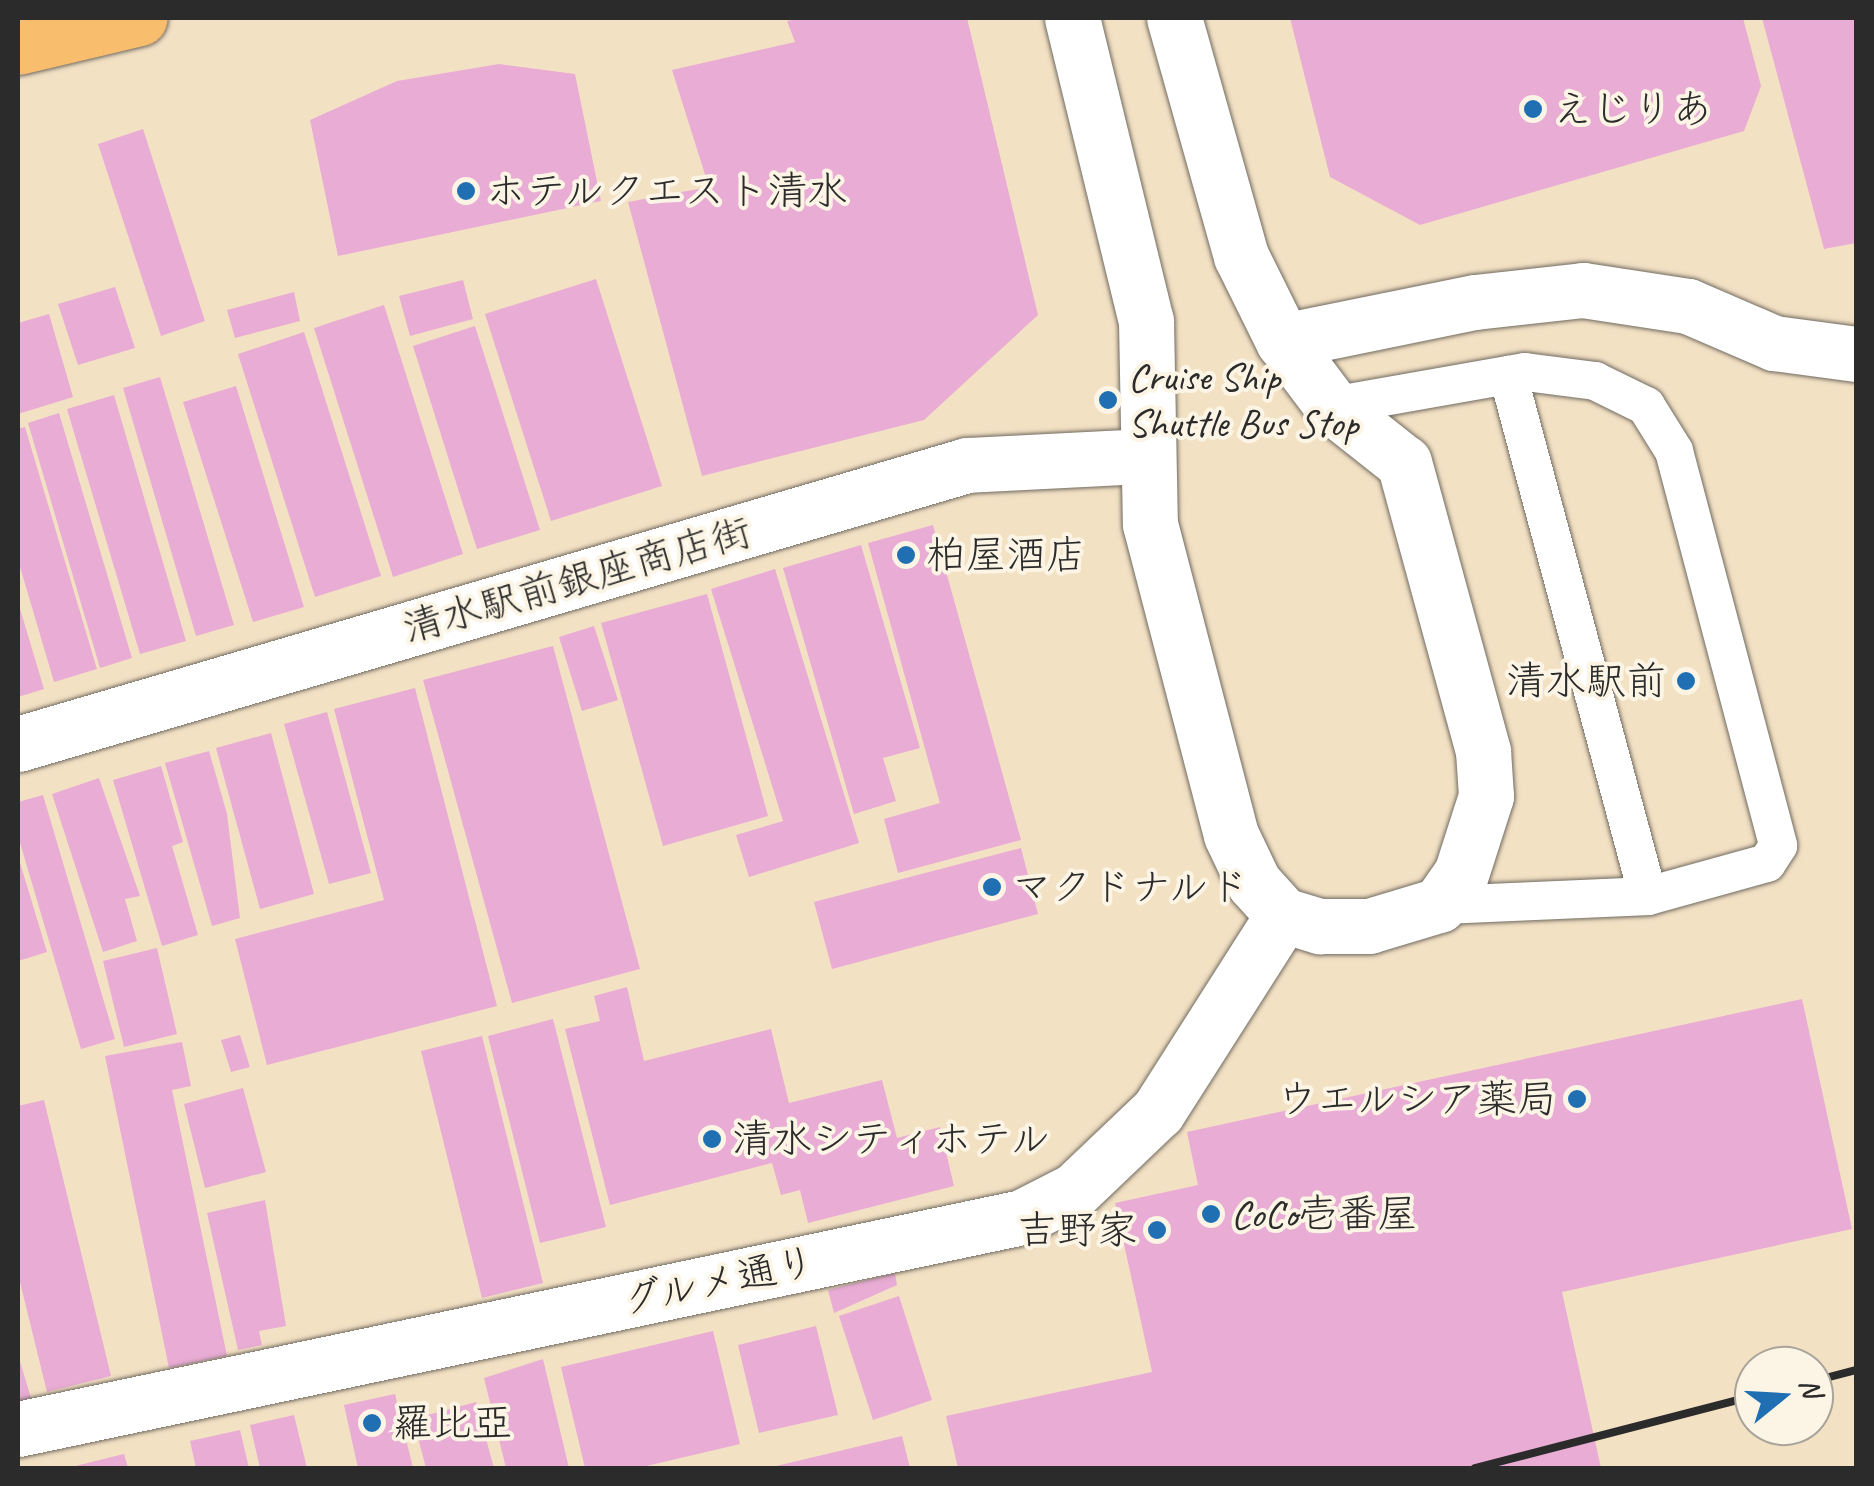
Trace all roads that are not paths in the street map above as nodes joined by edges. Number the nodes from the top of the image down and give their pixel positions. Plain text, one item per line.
1 (140, 18) edge
2 (1072, 18) edge
3 (1174, 18) edge
4 (18, 48) edge
5 (1283, 341) junction
6 (1856, 354) edge
7 (1508, 375) junction
8 (1332, 406) junction
9 (1144, 456) junction
10 (18, 744) edge
11 (1648, 896) junction
12 (1439, 905) junction
13 (1283, 916) junction
14 (18, 1429) edge

1 - 4 highway
2 - 9 street
3 - 5 street
5 - 6 street
5 - 8 street
7 - 8 lane
7 - 11 lane
7 - 11 lane
8 - 12 street
9 - 10 street, 清水駅前銀座商店街
9 - 13 street
11 - 12 lane
12 - 13 street
13 - 14 street, グルメ通り

